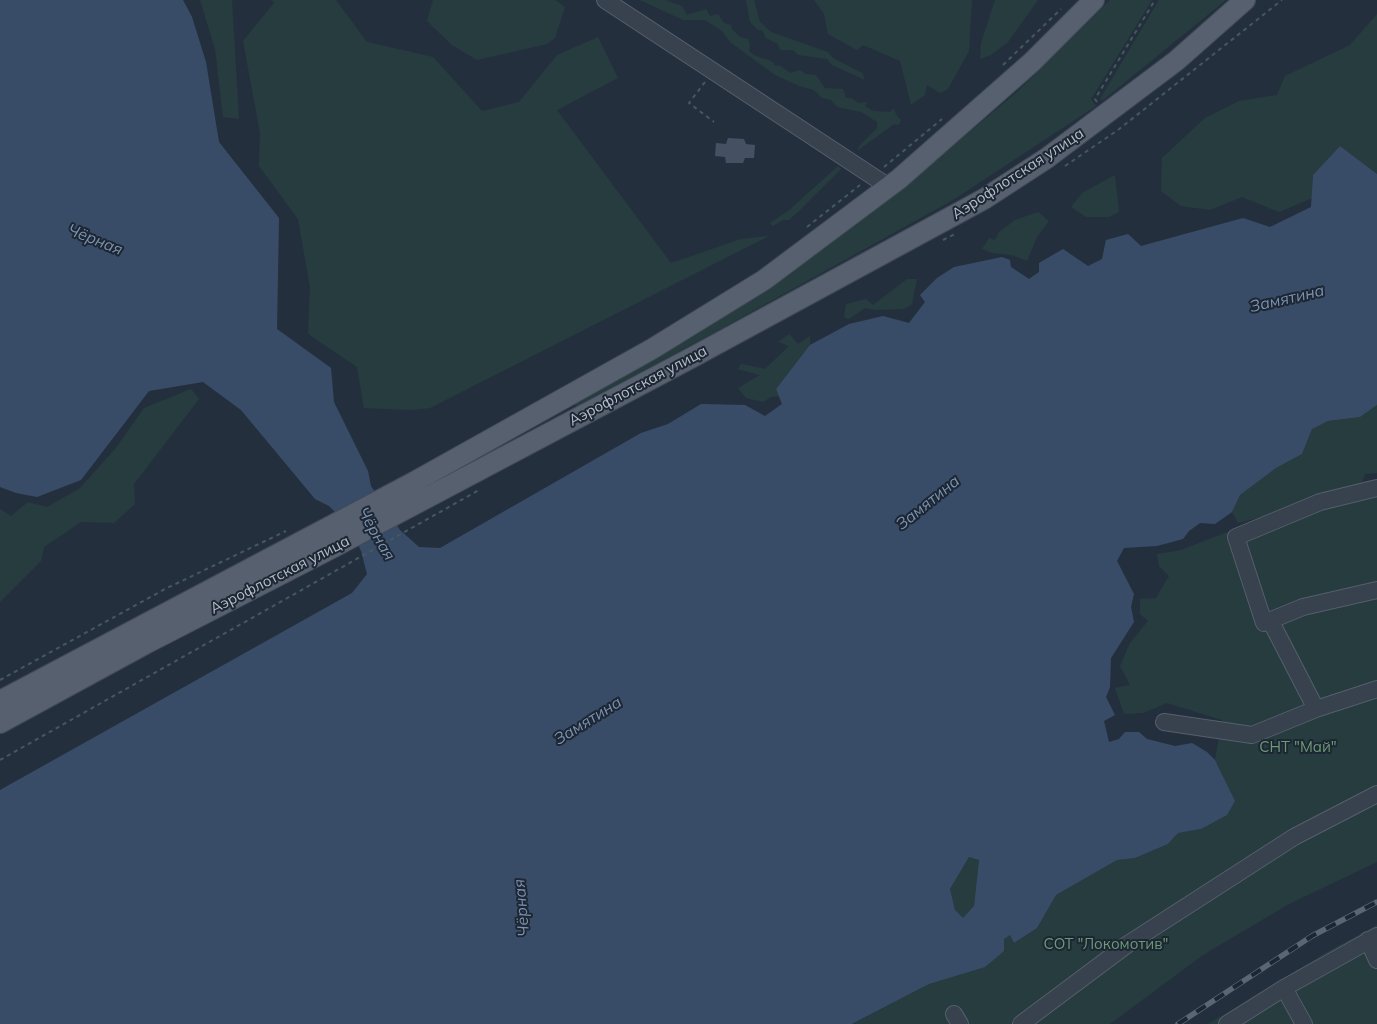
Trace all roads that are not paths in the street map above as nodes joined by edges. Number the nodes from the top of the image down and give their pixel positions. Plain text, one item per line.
1 (605, 0) edge
2 (1094, 0) edge
3 (1245, 0) edge
4 (880, 181) junction
5 (1377, 488) edge
6 (1377, 590) edge
7 (1270, 620) junction
8 (1377, 689) edge
9 (0, 701) edge
10 (1316, 709) junction
11 (1164, 722) dead end
12 (0, 723) edge
13 (1377, 794) edge
14 (1373, 938) edge
15 (1377, 960) edge
16 (1284, 988) junction
17 (1021, 1024) edge
18 (1227, 1024) edge
19 (1304, 1024) edge

1 - 4 street
2 - 4 main road, Аэрофлотская улица
3 - 12 main road, Аэрофлотская улица
4 - 9 main road, Аэрофлотская улица
5 - 7 street
6 - 7 street
7 - 10 street
8 - 10 street
10 - 11 street
13 - 17 street
14 - 15 street
14 - 16 street
16 - 18 street
16 - 19 street

